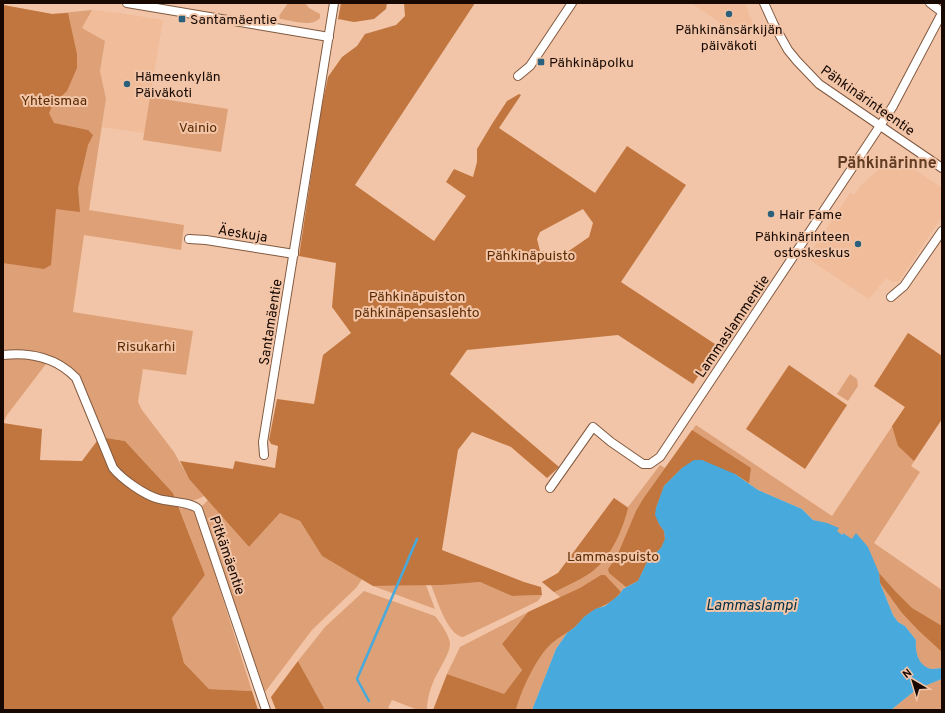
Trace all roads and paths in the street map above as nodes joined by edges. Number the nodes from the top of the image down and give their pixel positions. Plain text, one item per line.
1 (127, 3) edge
2 (334, 3) edge
3 (572, 3) edge
4 (764, 3) edge
5 (930, 3) edge
6 (162, 6) edge
7 (942, 12) edge
8 (329, 37) junction
9 (518, 76) dead end
10 (880, 126) junction
11 (942, 168) edge
12 (942, 230) edge
13 (189, 239) dead end
14 (294, 254) junction
15 (891, 297) dead end
16 (3, 355) edge
17 (264, 455) dead end
18 (550, 488) dead end
19 (266, 710) edge

1 - 6 street
2 - 8 street, Santamäentie
3 - 9 street
4 - 10 street, Pähkinärinteentie
5 - 7 street
6 - 8 street
7 - 10 street, Lammaslammentie
8 - 14 street, Santamäentie
10 - 11 street, Pähkinärinteentie
10 - 18 street, Lammaslammentie
12 - 15 street
13 - 14 street, Äeskuja
14 - 17 street, Santamäentie
16 - 19 street, Pitkämäentie

